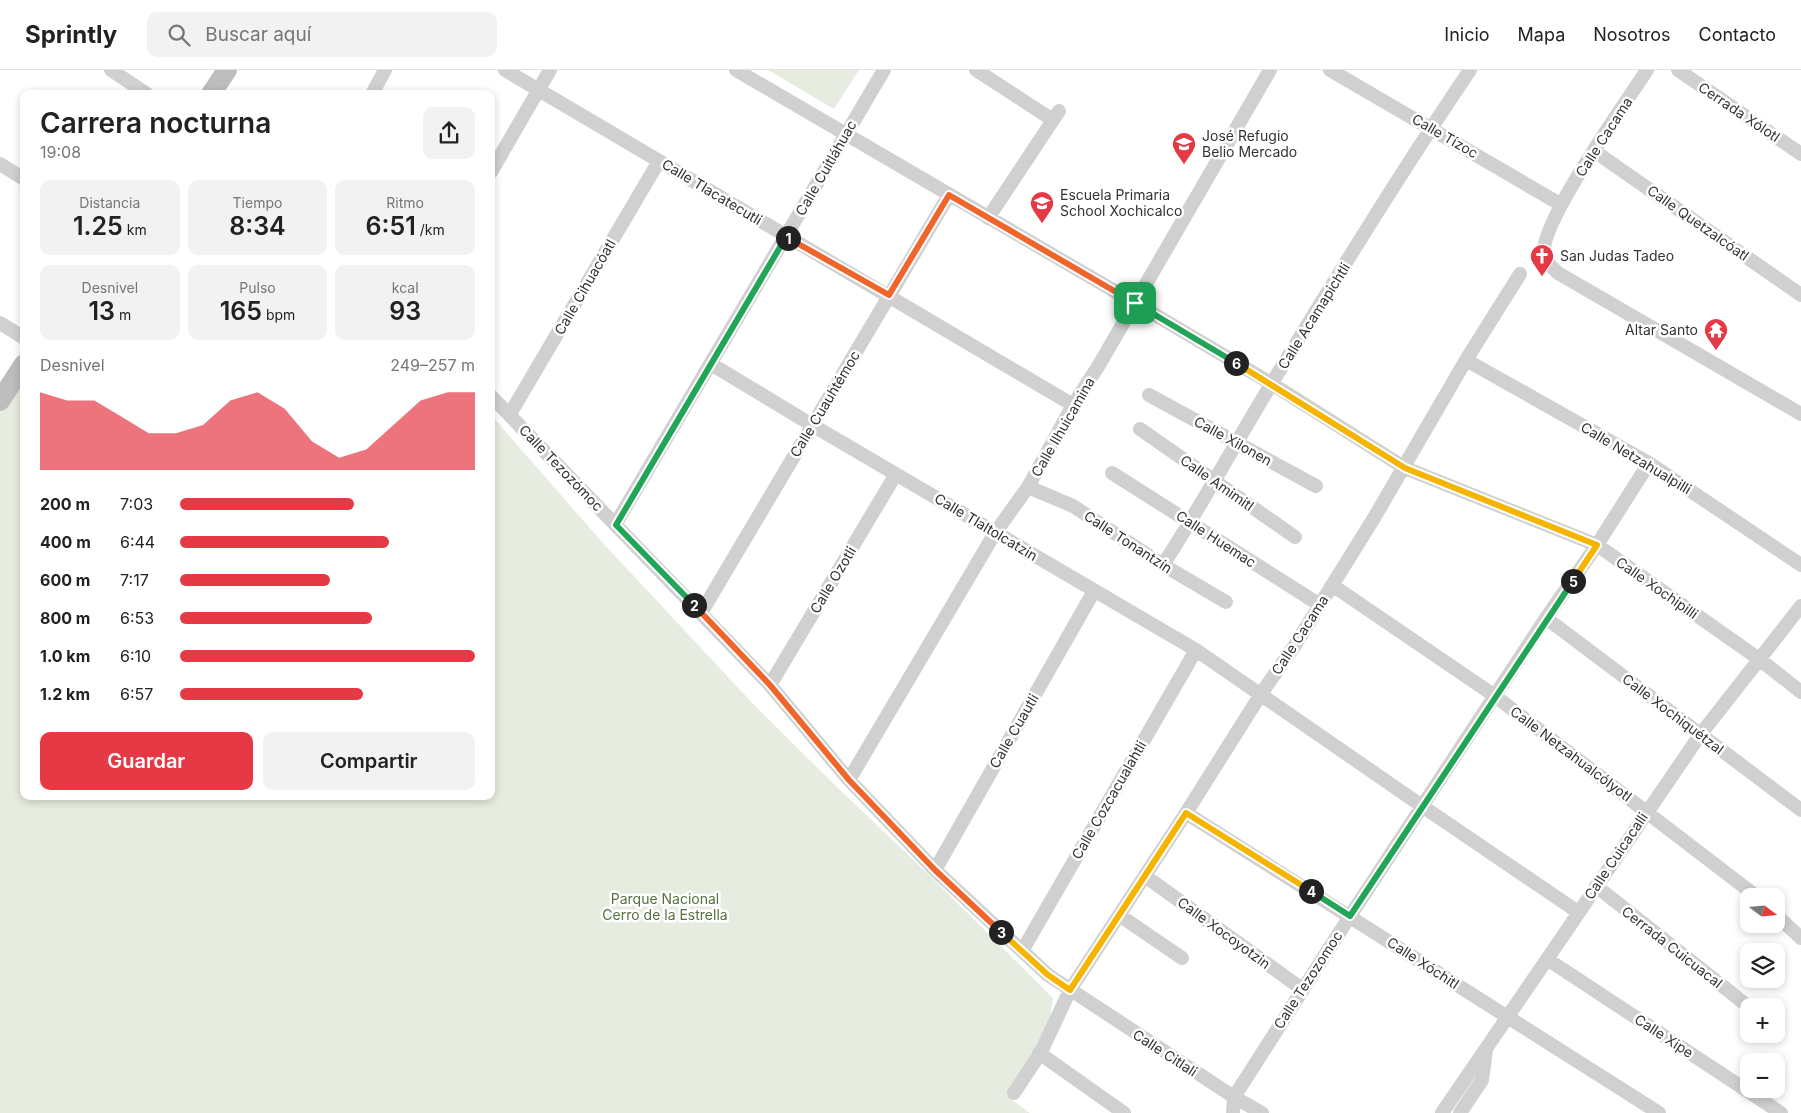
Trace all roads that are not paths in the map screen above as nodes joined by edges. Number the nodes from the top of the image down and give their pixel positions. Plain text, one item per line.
1 (110, 70) edge
2 (227, 70) edge
3 (385, 70) edge
4 (505, 70) edge
5 (550, 70) edge
6 (736, 70) edge
7 (884, 70) edge
8 (976, 70) edge
9 (1270, 70) edge
10 (1330, 70) edge
11 (1470, 70) edge
12 (1647, 70) edge
13 (1678, 70) edge
14 (141, 90) edge
15 (213, 90) edge
16 (374, 90) edge
17 (539, 90) junction
18 (1431, 128) junction
19 (846, 133) junction
20 (1594, 151) junction
21 (1801, 154) edge
22 (660, 161) junction
23 (0, 164) edge
24 (495, 165) edge
25 (20, 176) edge
26 (949, 195) junction
27 (1560, 204) junction
28 (988, 218) junction
29 (786, 237) junction
30 (1520, 274) dead end
31 (889, 295) junction
32 (1801, 295) edge
33 (1135, 303) junction
34 (0, 323) edge
35 (20, 336) edge
36 (1466, 360) junction
37 (711, 364) junction
38 (20, 370) edge
39 (1272, 384) junction
40 (1149, 395) dead end
41 (495, 400) edge
42 (0, 401) edge
43 (1073, 406) junction
44 (510, 414) junction
45 (1801, 414) edge
46 (812, 425) junction
47 (1140, 429) dead end
48 (1237, 444) junction
49 (1649, 463) junction
50 (1405, 468) junction
51 (1112, 473) dead end
52 (896, 474) junction
53 (1214, 482) junction
54 (1316, 486) dead end
55 (1028, 487) junction
56 (1190, 522) junction
57 (616, 525) junction
58 (995, 533) junction
59 (1295, 537) dead end
60 (1597, 545) junction
61 (1801, 564) edge
62 (1163, 565) junction
63 (1332, 585) junction
64 (1094, 591) junction
65 (1226, 602) dead end
66 (1320, 605) junction
67 (1801, 606) edge
68 (701, 613) junction
69 (1546, 618) junction
70 (1196, 650) junction
71 (1759, 660) junction
72 (770, 685) junction
73 (1801, 692) edge
74 (1261, 694) junction
75 (1495, 696) junction
76 (1700, 735) junction
77 (849, 780) junction
78 (1422, 806) junction
79 (1801, 810) edge
80 (1646, 812) junction
81 (1186, 813) junction
82 (935, 870) junction
83 (1146, 876) junction
84 (1596, 886) junction
85 (1746, 888) edge
86 (1578, 912) junction
87 (1119, 915) junction
88 (1350, 916) junction
89 (1785, 923) edge
90 (1801, 938) edge
91 (1022, 951) junction
92 (1182, 958) dead end
93 (1547, 959) junction
94 (1302, 989) junction
95 (1070, 990) junction
96 (1740, 1000) edge
97 (1507, 1016) junction
98 (1486, 1046) junction
99 (1039, 1053) junction
100 (1014, 1094) dead end
101 (1234, 1097) junction
102 (1124, 1113) edge
103 (1234, 1113) edge
104 (1262, 1113) edge
105 (1442, 1113) edge
106 (1460, 1113) edge
107 (1659, 1113) edge
108 (1782, 1113) edge

1 - 14 street
2 - 15 street
3 - 16 street
4 - 17 street, Calle Tlacatecutli
5 - 17 street
6 - 19 street, Calle Xochipilli
7 - 19 street, Calle Cuitláhuac
8 - 28 street
9 - 33 street, Calle Ilhuicamina
10 - 18 street, Calle Tízoc
11 - 18 street, Calle Acamapichtli
12 - 20 street, Calle Cacama
13 - 21 street, Cerrada Xólotl
17 - 22 street, Calle Tlacatecutli
17 - 24 street
18 - 27 street, Calle Tízoc
18 - 39 street, Calle Acamapichtli
19 - 26 street, Calle Xochipilli
19 - 29 street, Calle Cuitláhuac
20 - 27 street, Calle Cacama
20 - 32 street, Calle Quetzalcóatl
22 - 29 street, Calle Tlacatecutli
22 - 44 street, Calle Cihuacóatl
23 - 25 street
26 - 28 street, Calle Xochipilli
26 - 31 street, Calle Cuauhtémoc
27 - 45 street, Calle Cacama
28 - 33 street, Calle Xochipilli
29 - 31 street, Calle Tlacatecutli
29 - 37 street, Calle Cuitláhuac
30 - 36 street, Calle Cacama
31 - 43 street, Calle Tlacatecutli
31 - 46 street, Calle Cuauhtémoc
33 - 39 street, Calle Xochipilli
33 - 43 street, Calle Ilhuicamina
34 - 35 street
36 - 49 street, Calle Netzahualpilli
36 - 50 street, Calle Cacama
37 - 46 street, Calle Tlaltolcatzin
37 - 57 street, Calle Cuitláhuac
38 - 42 street
39 - 48 street, Calle Acamapichtli
39 - 50 street, Calle Xochipilli
40 - 48 street, Calle Xilonen
41 - 44 street, Calle Tezozómoc
43 - 55 street, Calle Ilhuicamina
44 - 57 street, Calle Tezozómoc
46 - 52 street, Calle Tlaltolcatzin
46 - 68 street, Calle Cuauhtémoc
47 - 53 street, Calle Amimitl
48 - 53 street, Calle Acamapichtli
48 - 54 street, Calle Xilonen
49 - 60 street, Calle Tezozomoc
49 - 61 street, Calle Netzahualpilli
50 - 60 street, Calle Xochipilli
50 - 63 street, Calle Cacama
51 - 56 street, Calle Huemac
52 - 58 street, Calle Tlaltolcatzin
52 - 72 street, Calle Ozotli
53 - 56 street, Calle Acamapichtli
53 - 59 street, Calle Amimitl
55 - 58 street, Calle Ilhuicamina
55 - 62 street, Calle Tonantzín
56 - 62 street, Calle Acamapichtli
56 - 66 street, Calle Huemac
57 - 68 street, Calle Tezozómoc
58 - 64 street, Calle Tlaltolcatzin
58 - 77 street, Calle Ilhuicamina
60 - 69 street, Calle Tezozomoc
60 - 71 street, Calle Xochipilli
62 - 65 street, Calle Tonantzín
63 - 66 street, Calle Cacama
63 - 75 street, Calle Netzahualcólyotl
64 - 70 street, Calle Tlaltolcatzin
64 - 82 street, Calle Cuautli
66 - 74 street, Calle Cacama
67 - 71 street, Calle Cuicacalli
68 - 72 street, Calle Tezozómoc
69 - 75 street, Calle Tezozomoc
69 - 76 street, Calle Xochiquétzal
70 - 74 street, Calle Tlaltolcatzin
70 - 91 street, Calle Cozcacualahtli
71 - 73 street, Calle Xochipilli
71 - 76 street, Calle Cuicacalli
72 - 77 street, Calle Tezozómoc
74 - 78 street
74 - 81 street, Calle Cacama
75 - 78 street, Calle Tezozomoc
75 - 80 street, Calle Netzahualcólyotl
76 - 79 street, Calle Xochiquétzal
76 - 80 street, Calle Cuicacalli
77 - 82 street, Calle Tezozómoc
78 - 86 street
78 - 88 street, Calle Tezozomoc
80 - 84 street, Calle Cuicacalli
80 - 85 street, Calle Netzahualcólyotl
81 - 83 street, Calle Cacama
81 - 88 street, Calle Xóchitl
82 - 91 street, Calle Tezozómoc
83 - 87 street, Calle Cacama
83 - 94 street, Calle Xocoyotzin
84 - 86 street, Calle Cuicacalli
84 - 96 street, Cerrada Cuicuacal
86 - 93 street, Calle Cuicacalli
87 - 92 street
87 - 95 street, Calle Cacama
88 - 94 street, Calle Tezozomoc
88 - 97 street, Calle Xóchitl
89 - 90 street
91 - 95 street, Calle Tezozómoc
93 - 97 street, Calle Cuicacalli
93 - 108 street, Calle Xipe
94 - 101 street, Calle Tezozomoc
95 - 99 street, Calle Cacama
95 - 101 street, Calle Citlali
97 - 98 street, Calle Cuicacalli
97 - 107 street, Calle Xóchitl
98 - 105 street, Calle Cuicacalli
98 - 106 street
99 - 100 street, Calle Cacama
99 - 102 street
101 - 103 street
101 - 104 street, Calle Citlali

